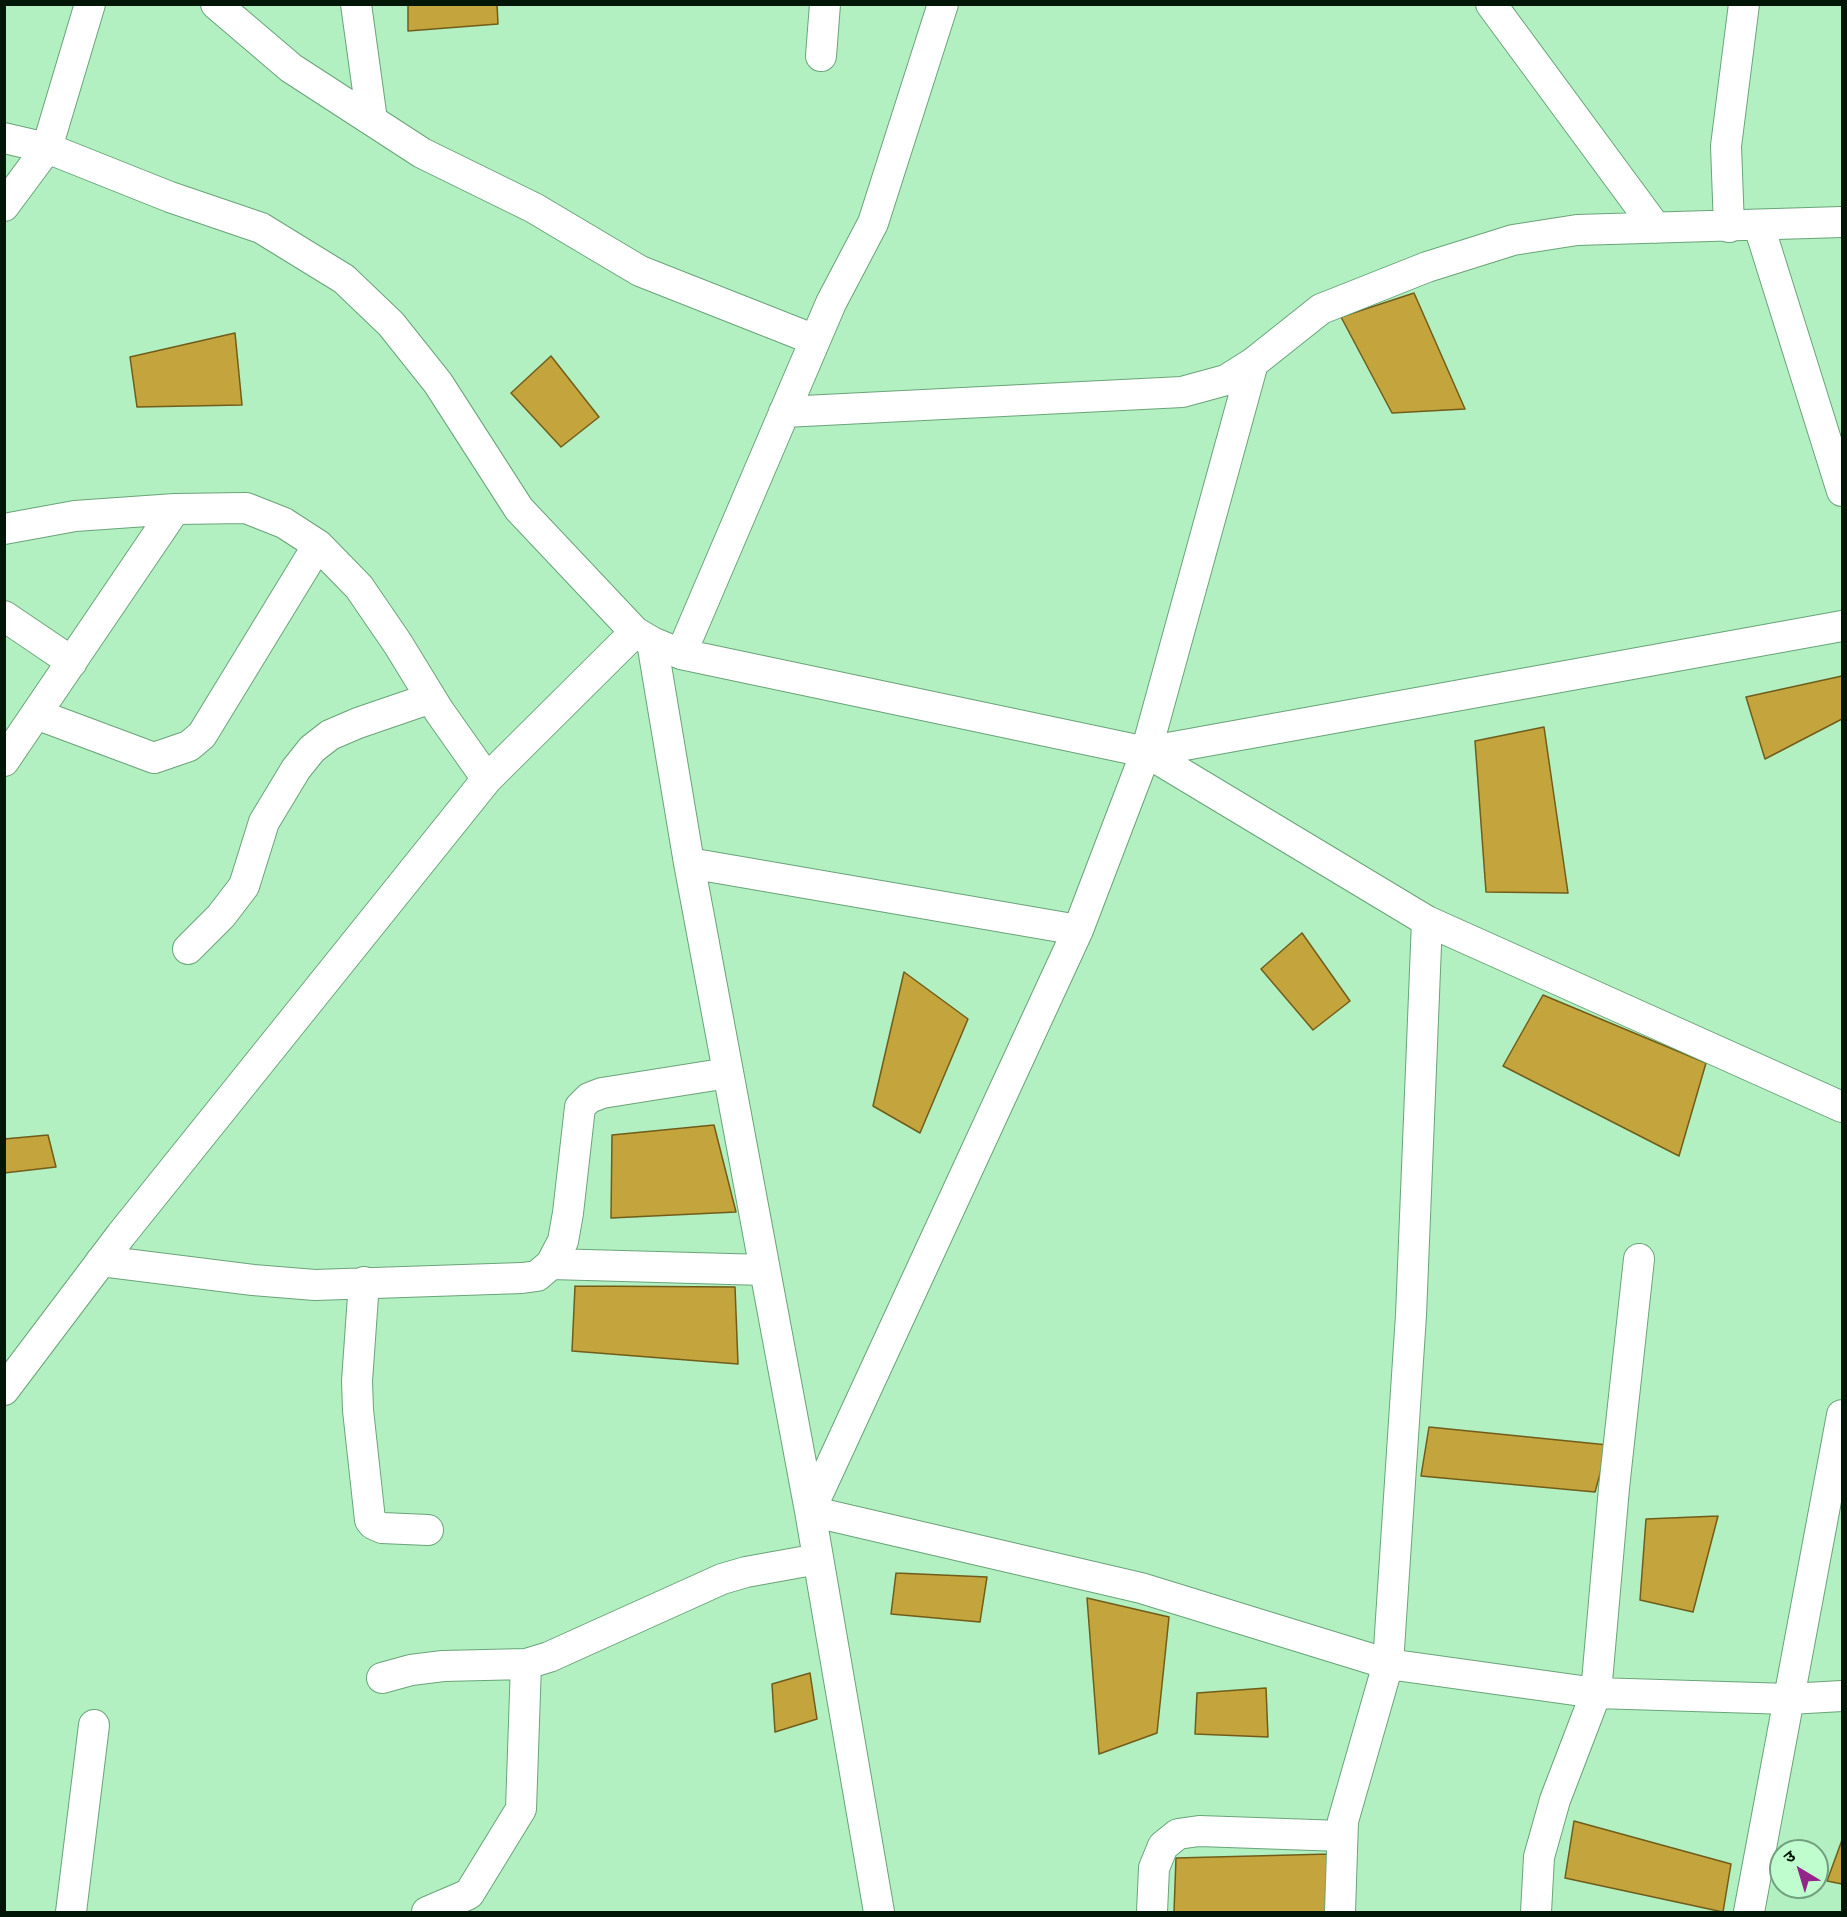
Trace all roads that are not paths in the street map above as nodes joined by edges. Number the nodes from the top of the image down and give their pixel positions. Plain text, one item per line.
1 (90, 4) edge
2 (216, 4) edge
3 (356, 4) edge
4 (825, 4) edge
5 (943, 4) edge
6 (1491, 4) edge
7 (1744, 4) edge
8 (821, 56) dead end
9 (372, 120) junction
10 (4, 138) edge
11 (47, 148) junction
12 (4, 206) edge
13 (1842, 222) edge
14 (1759, 226) junction
15 (1728, 227) junction
16 (1656, 228) junction
17 (815, 340) junction
18 (1253, 363) junction
19 (784, 412) junction
20 (1842, 491) edge
21 (175, 509) junction
22 (4, 529) edge
23 (318, 545) junction
24 (4, 616) edge
25 (1842, 626) edge
26 (644, 637) junction
27 (681, 654) junction
28 (72, 662) junction
29 (431, 698) junction
30 (36, 714) junction
31 (1146, 752) junction
32 (4, 761) edge
33 (487, 779) junction
34 (689, 863) junction
35 (1427, 921) junction
36 (1078, 930) junction
37 (188, 949) dead end
38 (728, 1073) junction
39 (1842, 1107) edge
40 (1639, 1259) dead end
41 (101, 1261) junction
42 (551, 1264) junction
43 (765, 1270) junction
44 (364, 1282) junction
45 (4, 1390) edge
46 (1842, 1415) edge
47 (810, 1511) junction
48 (428, 1530) dead end
49 (818, 1559) junction
50 (525, 1664) junction
51 (1388, 1664) junction
52 (382, 1678) dead end
53 (1596, 1693) junction
54 (1842, 1696) edge
55 (1788, 1699) junction
56 (94, 1725) dead end
57 (1342, 1836) junction
58 (71, 1912) edge
59 (427, 1912) edge
60 (879, 1912) edge
61 (1152, 1912) edge
62 (1340, 1912) edge
63 (1536, 1912) edge
64 (1749, 1912) edge

1 - 11 street
2 - 9 street
3 - 9 street
4 - 8 street
5 - 17 street
6 - 16 street
7 - 15 street
9 - 17 street
10 - 11 street
11 - 12 street
11 - 26 street
13 - 14 street
14 - 15 street
14 - 20 street
15 - 16 street
16 - 18 street
17 - 19 street
18 - 19 street
18 - 31 street
19 - 27 street
21 - 22 street
21 - 23 street
21 - 28 street
23 - 29 street
23 - 30 street
24 - 28 street
25 - 31 street
26 - 27 street
26 - 33 street
26 - 34 street
27 - 31 street
28 - 30 street
29 - 33 street
29 - 37 street
30 - 32 street
31 - 35 street
31 - 36 street
33 - 41 street
34 - 36 street
34 - 38 street
35 - 39 street
35 - 51 street
36 - 47 street
38 - 42 street
38 - 43 street
40 - 53 street
41 - 44 street
41 - 45 street
42 - 43 street
42 - 44 street
43 - 47 street
44 - 48 street
46 - 55 street
47 - 49 street
47 - 51 street
49 - 50 street
49 - 60 street
50 - 52 street
50 - 59 street
51 - 53 street
51 - 57 street
53 - 55 street
53 - 63 street
54 - 55 street
55 - 64 street
56 - 58 street
57 - 61 street
57 - 62 street

